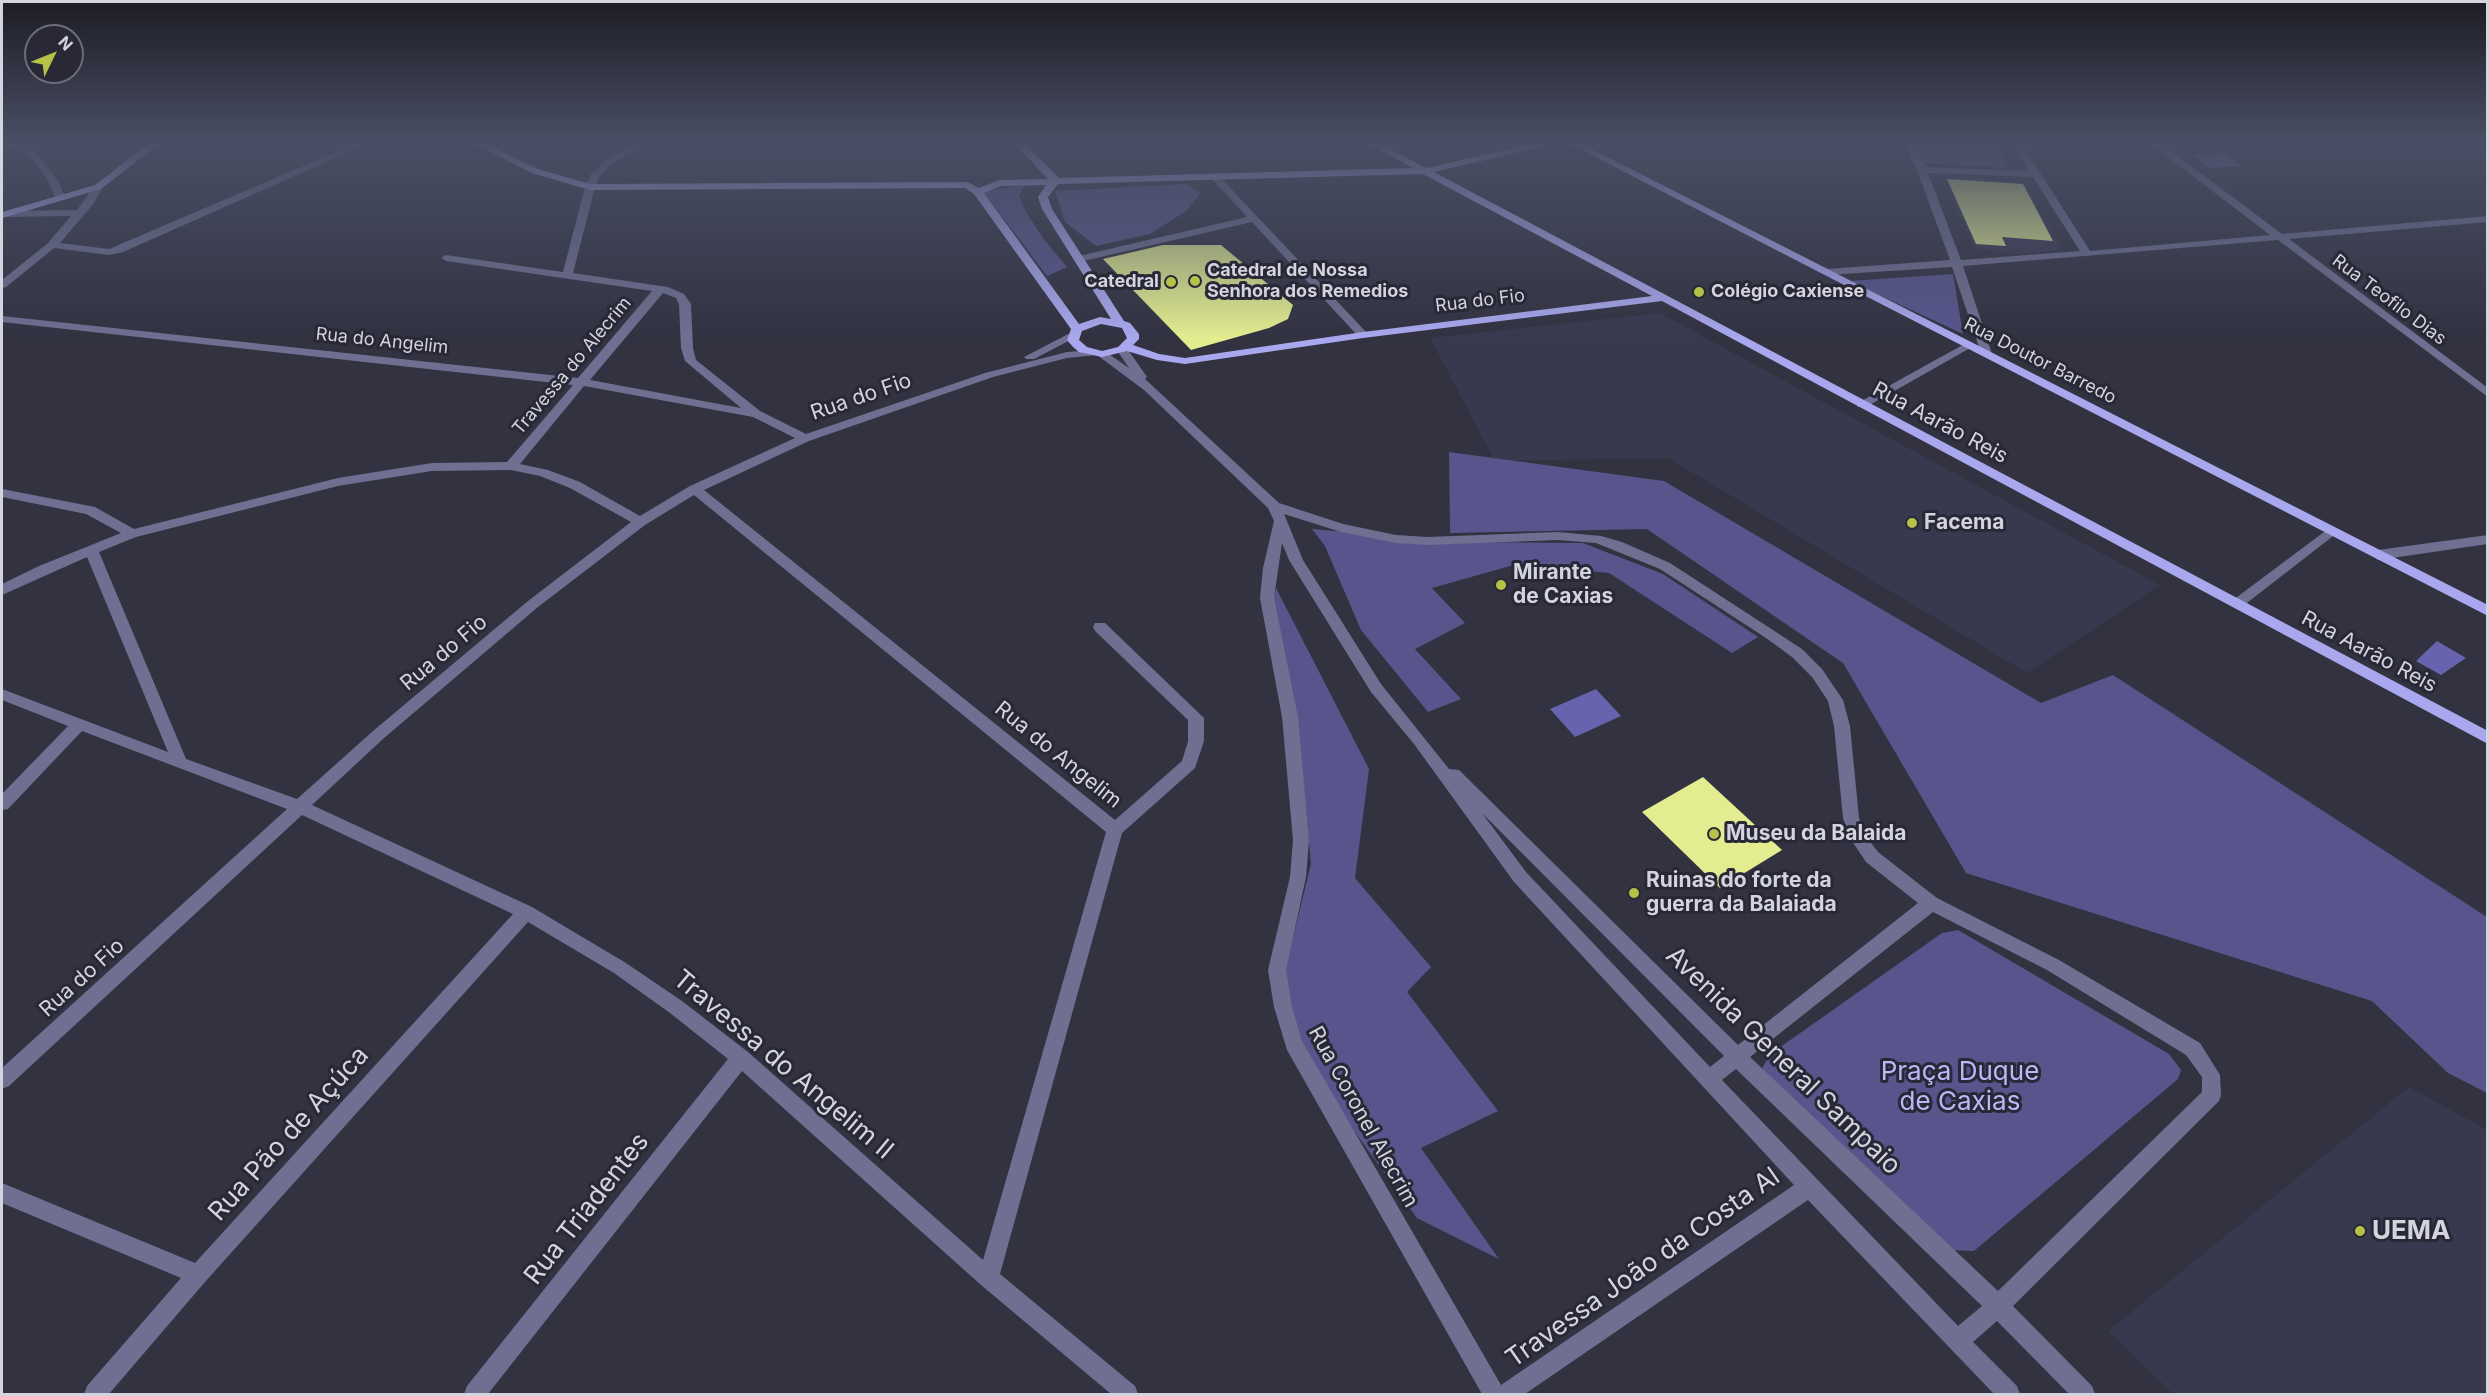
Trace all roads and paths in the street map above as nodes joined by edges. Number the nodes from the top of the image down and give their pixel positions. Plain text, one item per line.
1 (20, 209) edge
2 (83, 209) edge
3 (213, 209) edge
4 (584, 209) edge
5 (990, 209) edge
6 (1049, 209) edge
7 (1244, 209) edge
8 (1497, 209) edge
9 (1703, 209) edge
10 (1937, 209) edge
11 (2058, 209) edge
12 (2242, 209) edge
13 (80, 213) junction
14 (2, 214) edge
15 (1253, 219) junction
16 (2487, 219) edge
17 (2279, 237) junction
18 (52, 245) junction
19 (2087, 254) junction
20 (446, 258) dead end
21 (1079, 259) junction
22 (1957, 264) junction
23 (1827, 272) junction
24 (567, 274) junction
25 (2, 285) edge
26 (660, 288) junction
27 (1662, 298) junction
28 (2, 319) edge
29 (1118, 321) junction
30 (1076, 332) junction
31 (1363, 335) junction
32 (1968, 345) junction
33 (1124, 348) junction
34 (1097, 353) junction
35 (1986, 354) junction
36 (989, 375) junction
37 (580, 382) junction
38 (1148, 387) junction
39 (2487, 394) edge
40 (1862, 404) junction
41 (756, 414) junction
42 (805, 438) junction
43 (511, 466) junction
44 (695, 489) junction
45 (2, 493) edge
46 (1277, 512) junction
47 (640, 522) junction
48 (2332, 530) junction
49 (132, 534) junction
50 (2487, 539) edge
51 (91, 550) junction
52 (2378, 555) junction
53 (2, 590) edge
54 (2238, 603) junction
55 (2487, 611) edge
56 (1100, 627) dead end
57 (2, 694) edge
58 (79, 724) junction
59 (2487, 738) edge
60 (1419, 741) junction
61 (180, 763) junction
62 (2, 804) edge
63 (300, 807) junction
64 (1115, 830) junction
65 (1931, 903) junction
66 (526, 912) junction
67 (1737, 1057) junction
68 (741, 1058) junction
69 (1709, 1079) junction
70 (2, 1080) edge
71 (1809, 1187) junction
72 (2, 1193) edge
73 (198, 1275) junction
74 (988, 1278) junction
75 (1998, 1306) junction
76 (1959, 1340) junction
77 (95, 1395) edge
78 (475, 1395) edge
79 (1126, 1395) edge
80 (1494, 1395) edge
81 (1507, 1395) edge
82 (2009, 1395) edge
83 (2084, 1395) edge

1 - 14 main road
2 - 13 street
3 - 18 street
4 - 24 street
5 - 30 main road
6 - 21 main road
7 - 15 street
8 - 27 main road, Rua Aarão Reis
9 - 23 main road, Rua Doutor Barredo
10 - 22 street
11 - 19 street
12 - 17 street, Rua Teofilo Dias
13 - 14 street
13 - 18 street
15 - 21 street
15 - 31 street
16 - 17 street
17 - 19 street
17 - 39 street, Rua Teofilo Dias
18 - 25 street
19 - 22 street
20 - 24 street
21 - 29 main road
22 - 23 street
22 - 35 street
23 - 32 main road, Rua Doutor Barredo
24 - 26 street
26 - 37 street, Travessa do Alecrim
26 - 41 street
27 - 31 main road, Rua do Fio
27 - 40 main road, Rua Aarão Reis
28 - 37 street, Rua do Angelim
29 - 30 main road
29 - 33 main road
30 - 34 main road
30 - 36 street, Rua do Fio
31 - 33 main road, Rua do Fio
32 - 35 main road, Rua Doutor Barredo
32 - 40 street
33 - 34 main road
33 - 38 street, Avenida General Sampaio
34 - 36 street, Rua do Fio
34 - 38 street, Avenida General Sampaio
35 - 48 main road, Rua Doutor Barredo
36 - 42 street, Rua do Fio
37 - 41 street, Rua do Angelim
37 - 43 street, Travessa do Alecrim
38 - 46 street, Avenida General Sampaio
40 - 54 main road, Rua Aarão Reis
41 - 42 street
42 - 44 street, Rua do Fio
43 - 47 street
43 - 49 street
44 - 47 street, Rua do Fio
44 - 64 street, Rua do Angelim
45 - 49 street
46 - 60 street, Avenida General Sampaio
46 - 65 street
46 - 80 street, Rua Coronel Alecrim
47 - 63 street, Rua do Fio
48 - 52 main road, Rua Doutor Barredo
48 - 54 street
49 - 51 street
50 - 52 street
51 - 53 street
51 - 61 street
52 - 55 main road, Rua Doutor Barredo
54 - 59 main road, Rua Aarão Reis
56 - 64 street
57 - 58 street, Travessa do Angelim II
58 - 61 street, Travessa do Angelim II
58 - 62 street
60 - 67 street, Avenida General Sampaio
60 - 69 street, Avenida General Sampaio
61 - 63 street, Travessa do Angelim II
63 - 66 street, Travessa do Angelim II
63 - 70 street, Rua do Fio
64 - 74 street, Rua do Angelim
65 - 67 street
65 - 75 street
66 - 68 street, Travessa do Angelim II
66 - 73 street, Rua Pão de Açúca
67 - 69 street
67 - 75 street, Avenida General Sampaio
68 - 74 street, Travessa do Angelim II
68 - 78 street, Rua Triadentes
69 - 71 street, Avenida General Sampaio
71 - 76 street, Avenida General Sampaio
71 - 81 street, Travessa João da Costa Al
72 - 73 street
73 - 77 street, Rua Pão de Açúca
74 - 79 street, Travessa do Angelim II
75 - 76 street
75 - 83 street, Avenida General Sampaio
76 - 82 street, Avenida General Sampaio

